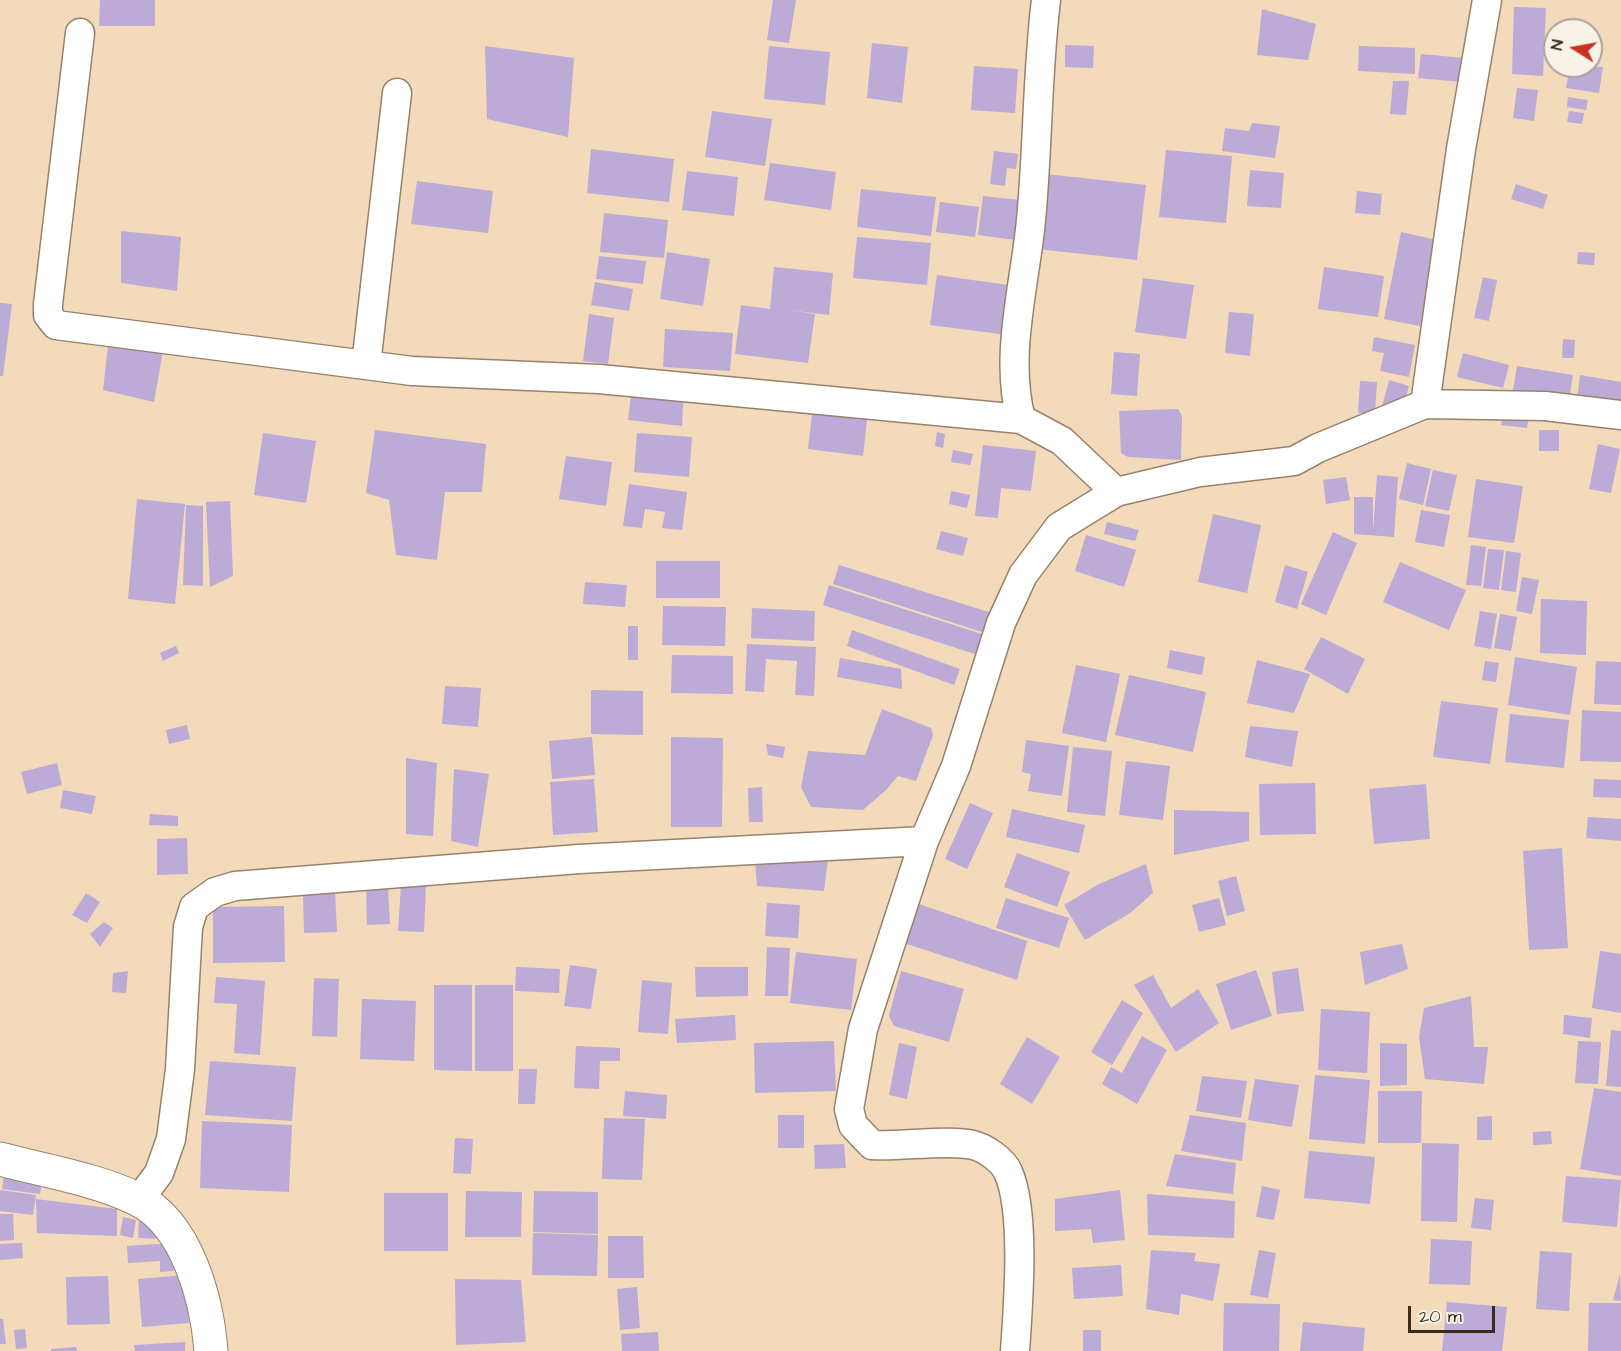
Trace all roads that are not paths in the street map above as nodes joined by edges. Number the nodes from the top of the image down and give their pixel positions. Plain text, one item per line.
1 (1046, 0) edge
2 (1487, 0) edge
3 (80, 33) dead end
4 (397, 93) dead end
5 (366, 365) junction
6 (1425, 404) junction
7 (1621, 415) edge
8 (1022, 419) junction
9 (1116, 492) junction
10 (924, 841) junction
11 (0, 1159) edge
12 (139, 1200) junction
13 (211, 1351) edge
14 (1015, 1351) edge

1 - 8 street
2 - 6 street
3 - 5 street
4 - 5 street
5 - 8 street
6 - 7 street
6 - 9 street
8 - 9 street
9 - 10 street
10 - 12 street
10 - 14 street
11 - 12 street
12 - 13 street

